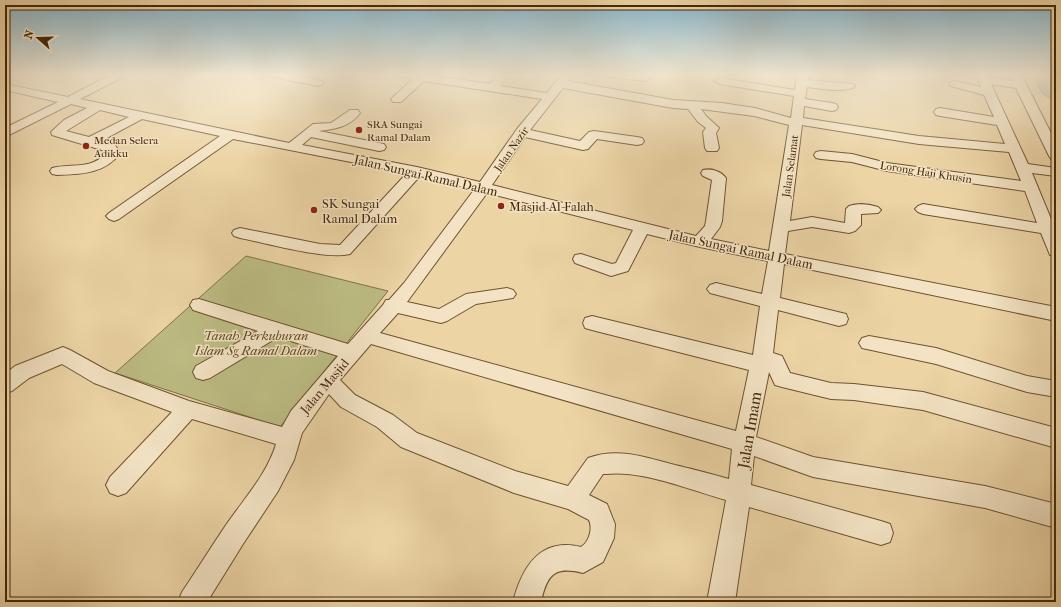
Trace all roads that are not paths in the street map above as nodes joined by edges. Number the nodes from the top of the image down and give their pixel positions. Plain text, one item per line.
1 (64, 102) edge
2 (73, 102) edge
3 (545, 102) edge
4 (664, 102) edge
5 (799, 102) edge
6 (825, 102) edge
7 (993, 102) edge
8 (1029, 102) edge
9 (692, 105) junction
10 (832, 107) dead end
11 (940, 112) dead end
12 (354, 113) dead end
13 (97, 116) junction
14 (139, 116) junction
15 (796, 122) junction
16 (1001, 122) junction
17 (120, 126) junction
18 (522, 132) junction
19 (5, 133) edge
20 (309, 133) junction
21 (231, 134) junction
22 (90, 142) junction
23 (637, 142) dead end
24 (291, 147) junction
25 (379, 147) dead end
26 (712, 148) dead end
27 (1013, 149) junction
28 (821, 155) dead end
29 (1056, 156) edge
30 (1021, 167) junction
31 (57, 171) dead end
32 (417, 171) junction
33 (1056, 172) edge
34 (708, 173) dead end
35 (484, 187) junction
36 (1031, 187) junction
37 (923, 209) dead end
38 (873, 210) dead end
39 (114, 216) dead end
40 (781, 227) junction
41 (642, 228) junction
42 (1046, 229) junction
43 (240, 233) dead end
44 (700, 242) junction
45 (1056, 251) edge
46 (777, 257) junction
47 (581, 259) dead end
48 (716, 289) dead end
49 (507, 294) dead end
50 (770, 302) junction
51 (200, 305) dead end
52 (392, 305) junction
53 (1053, 314) edge
54 (839, 319) dead end
55 (592, 323) dead end
56 (276, 329) junction
57 (366, 336) junction
58 (869, 343) dead end
59 (352, 353) junction
60 (761, 361) junction
61 (203, 372) dead end
62 (328, 380) junction
63 (5, 385) edge
64 (1056, 389) edge
65 (188, 409) junction
66 (289, 438) junction
67 (1056, 438) edge
68 (744, 443) junction
69 (118, 485) dead end
70 (739, 492) junction
71 (573, 499) junction
72 (1056, 516) edge
73 (881, 534) dead end
74 (192, 602) edge
75 (527, 602) edge
76 (721, 602) edge

1 - 19 street
2 - 13 street, Jalan Sungai Ramal Dalam
3 - 18 street, Jalan Nazir
4 - 9 street
5 - 15 street, Jalan Selamat
6 - 10 street
7 - 16 street
8 - 29 street
9 - 15 street
9 - 26 street
11 - 16 street
12 - 20 street
13 - 14 street, Jalan Sungai Ramal Dalam
13 - 17 street
13 - 22 street
14 - 17 street
14 - 21 street, Jalan Sungai Ramal Dalam
15 - 27 street
15 - 40 street, Jalan Selamat
16 - 27 street
17 - 22 street
18 - 23 street
18 - 35 street, Jalan Nazir
20 - 24 street
20 - 25 street
21 - 24 street, Jalan Sungai Ramal Dalam
21 - 39 street
22 - 31 street
24 - 32 street, Jalan Sungai Ramal Dalam
27 - 30 street
28 - 36 street, Lorong Haji Khusin
30 - 33 street
30 - 36 street
32 - 35 street, Jalan Sungai Ramal Dalam
32 - 43 street
34 - 44 street
35 - 41 street, Jalan Sungai Ramal Dalam
35 - 52 street, Jalan Masjid
36 - 42 street
37 - 42 street
38 - 40 street
40 - 46 street, Jalan Selamat
41 - 44 street, Jalan Sungai Ramal Dalam
41 - 47 street
42 - 45 street
44 - 46 street, Jalan Sungai Ramal Dalam
46 - 50 street, Jalan Imam
46 - 53 street, Jalan Sungai Ramal Dalam
48 - 50 street
49 - 52 street
50 - 54 street
50 - 60 street, Jalan Imam
51 - 56 street
52 - 57 street, Jalan Masjid
55 - 60 street
56 - 59 street
56 - 61 street
57 - 59 street, Jalan Masjid
57 - 68 street
58 - 64 street
59 - 62 street, Jalan Masjid
60 - 67 street
60 - 68 street, Jalan Imam
62 - 66 street, Jalan Masjid
62 - 71 street
63 - 65 street
65 - 66 street
65 - 69 street
66 - 74 street, Jalan Masjid
68 - 70 street, Jalan Imam
68 - 72 street
70 - 71 street
70 - 73 street
70 - 76 street, Jalan Imam
71 - 75 street

